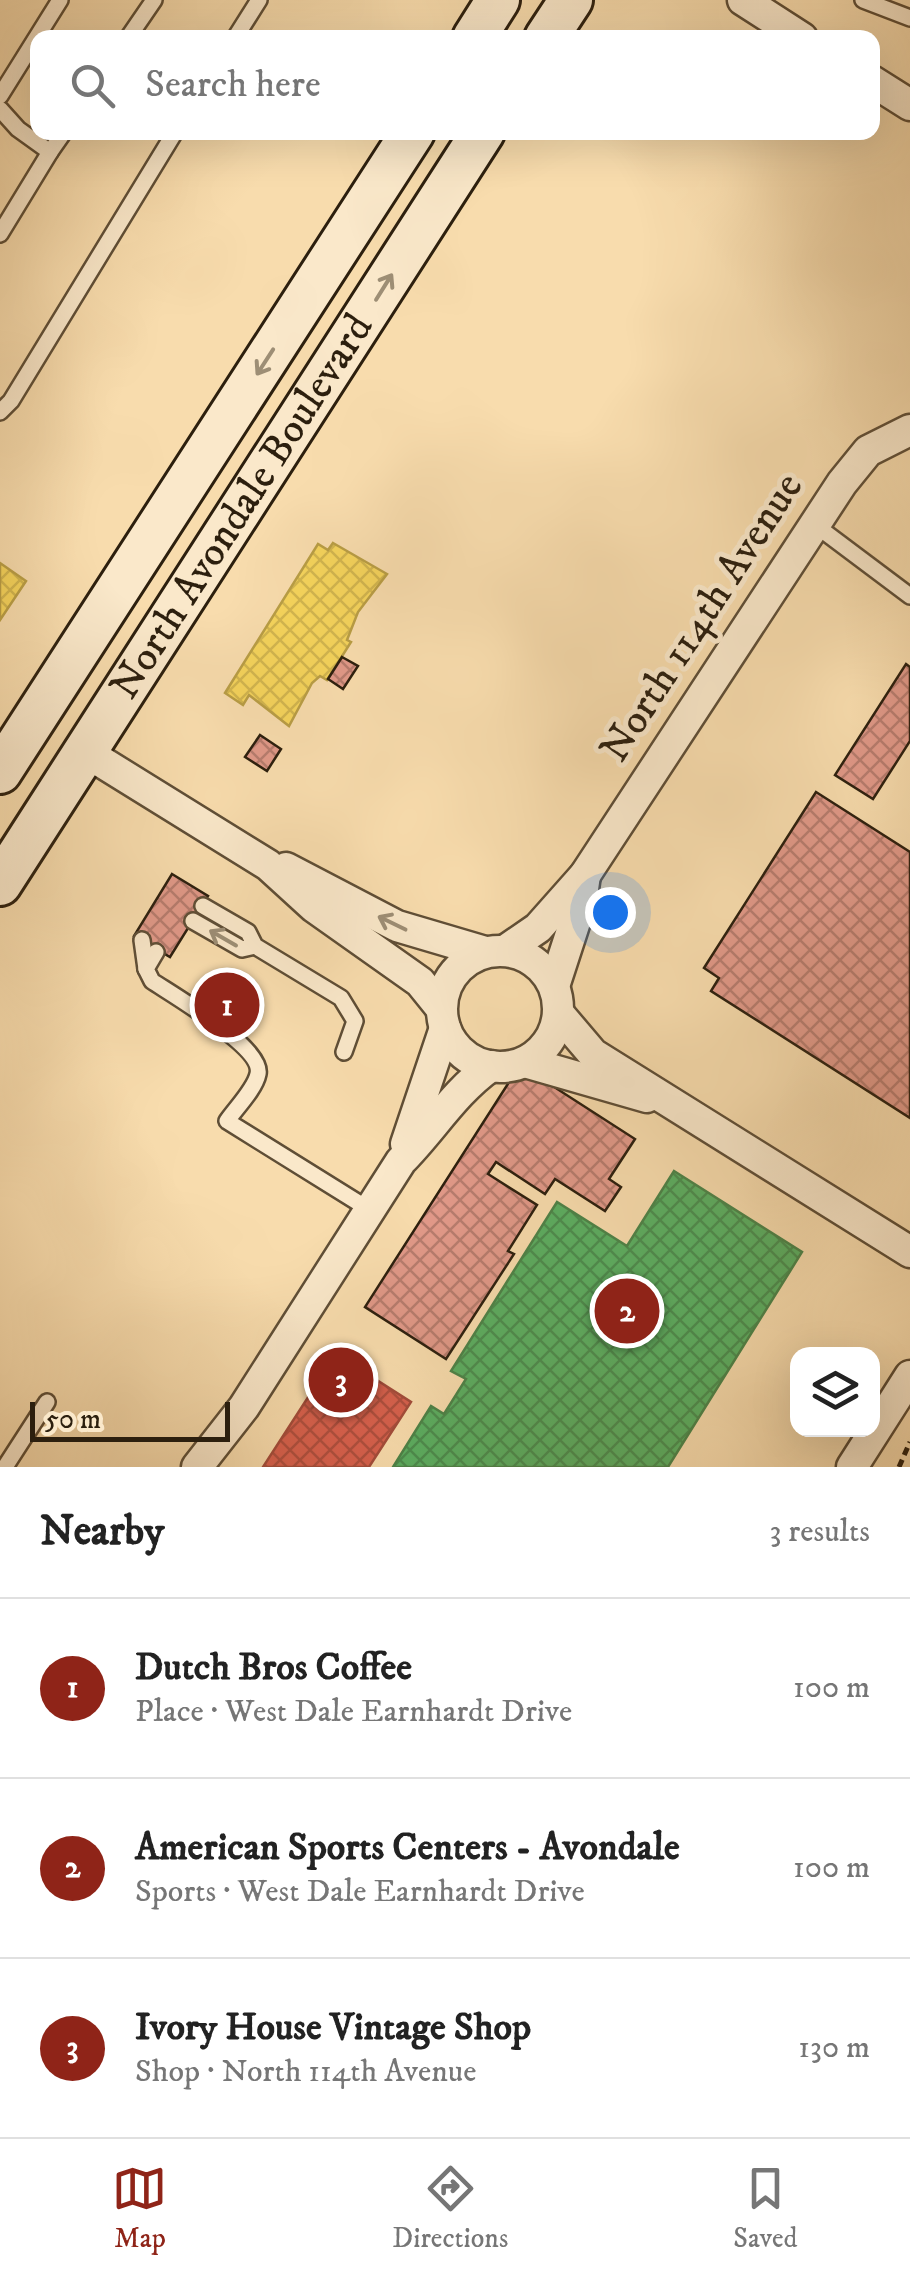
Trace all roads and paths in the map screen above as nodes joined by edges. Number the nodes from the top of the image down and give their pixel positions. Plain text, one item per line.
1 (60, 0) edge
2 (154, 0) edge
3 (259, 0) edge
4 (498, 0) edge
5 (570, 0) edge
6 (742, 0) edge
7 (863, 0) edge
8 (910, 18) edge
9 (41, 30) edge
10 (133, 30) edge
11 (241, 30) edge
12 (479, 30) edge
13 (551, 30) edge
14 (789, 30) edge
15 (30, 48) edge
16 (880, 86) edge
17 (0, 96) edge
18 (910, 105) edge
19 (0, 109) edge
20 (30, 138) edge
21 (33, 140) edge
22 (58, 140) edge
23 (170, 140) edge
24 (408, 140) edge
25 (478, 140) edge
26 (50, 152) junction
27 (0, 234) edge
28 (0, 412) edge
29 (910, 430) edge
30 (186, 485) junction
31 (814, 524) junction
32 (910, 596) edge
33 (28, 728) junction
34 (84, 751) junction
35 (0, 772) edge
36 (0, 830) edge
37 (268, 865) junction
38 (586, 875) junction
39 (0, 884) edge
40 (203, 906) dead end
41 (193, 921) dead end
42 (142, 940) dead end
43 (255, 946) junction
44 (496, 951) junction
45 (156, 952) dead end
46 (146, 968) junction
47 (556, 1000) junction
48 (443, 1018) junction
49 (344, 1052) dead end
50 (525, 1062) junction
51 (491, 1066) junction
52 (665, 1100) junction
53 (400, 1162) junction
54 (370, 1210) junction
55 (910, 1252) edge
56 (910, 1376) edge
57 (47, 1402) dead end
58 (244, 1407) junction
59 (910, 1442) edge
60 (5, 1467) edge
61 (197, 1467) edge
62 (223, 1467) edge
63 (852, 1467) edge
64 (899, 1467) edge

1 - 9 lane
2 - 10 lane
3 - 11 lane
4 - 12 main road
5 - 13 main road
6 - 14 street
7 - 8 lane
15 - 17 lane
16 - 18 street
19 - 20 lane
21 - 26 lane
22 - 26 lane
23 - 28 lane
24 -> 30 main road, North Avondale Boulevard
34 -> 25 main road, North Avondale Boulevard
26 - 27 lane
29 - 31 street, North 114th Avenue
30 - 33 main road, North Avondale Boulevard
30 - 34 main road
31 - 32 lane
31 - 38 street, North 114th Avenue
33 - 35 main road, North Avondale Boulevard
33 - 36 main road
34 - 37 street
34 - 39 main road, North Avondale Boulevard
44 -> 37 street
37 - 48 street
38 - 44 street
38 - 47 street
40 - 43 lane
43 -> 41 lane
42 - 46 lane
43 - 49 lane
44 - 47 street
44 - 48 street
45 - 46 lane
46 - 54 lane
47 - 50 street
47 - 52 street
48 - 51 street
48 - 53 street
50 - 51 street
50 - 52 street
51 - 53 street
52 - 55 street
53 - 54 street
54 - 58 street
56 - 63 street
57 - 60 lane
58 - 61 street
58 - 62 street
59 - 64 path

